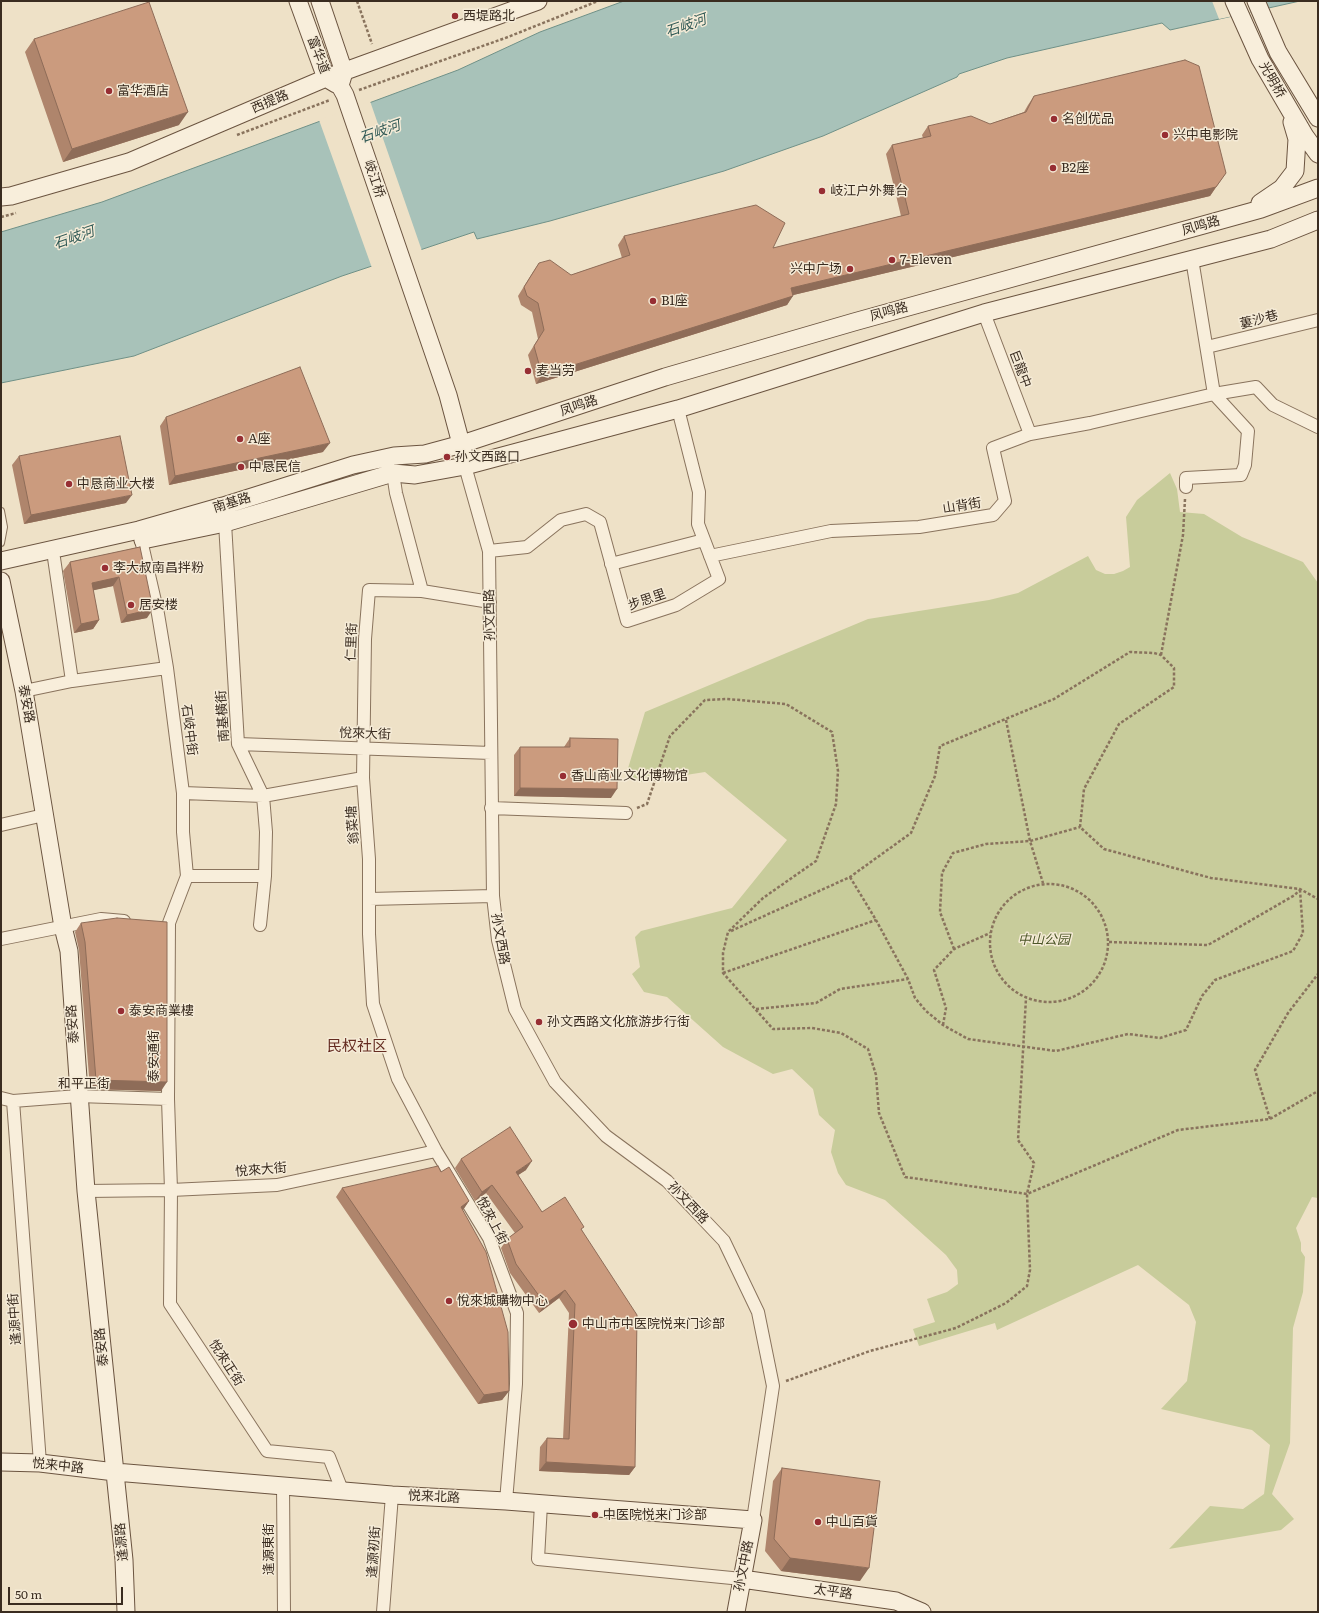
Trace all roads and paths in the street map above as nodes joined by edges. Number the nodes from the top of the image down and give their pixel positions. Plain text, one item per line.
1 (298, 1) edge
2 (320, 1) edge
3 (357, 1) edge
4 (538, 1) edge
5 (598, 1) edge
6 (1234, 1) edge
7 (1256, 1) edge
8 (378, 60) junction
9 (340, 86) junction
10 (1287, 104) junction
11 (1318, 118) edge
12 (1318, 154) edge
13 (1318, 188) edge
14 (1, 197) edge
15 (1225, 219) junction
16 (1318, 220) edge
17 (1192, 259) junction
18 (407, 274) joint
19 (984, 313) junction
20 (1318, 320) edge
21 (1208, 347) junction
22 (1214, 394) junction
23 (678, 408) junction
24 (1318, 427) edge
25 (1030, 434) junction
26 (462, 444) junction
27 (465, 466) junction
28 (393, 473) junction
29 (1186, 486) joint
30 (1, 511) edge
31 (226, 523) junction
32 (141, 540) junction
33 (704, 540) junction
34 (1, 543) edge
35 (489, 551) junction
36 (710, 556) junction
37 (54, 558) junction
38 (1, 561) edge
39 (610, 564) junction
40 (1, 570) edge
41 (1, 581) edge
42 (422, 591) junction
43 (490, 602) junction
44 (1161, 655) junction
45 (167, 668) junction
46 (72, 681) junction
47 (24, 691) junction
48 (1006, 720) junction
49 (238, 744) junction
50 (364, 748) junction
51 (491, 753) junction
52 (363, 778) junction
53 (183, 793) junction
54 (263, 796) junction
55 (491, 808) junction
56 (626, 813) joint
57 (44, 815) junction
58 (1, 825) edge
59 (1080, 828) junction
60 (1030, 840) junction
61 (188, 876) junction
62 (265, 876) junction
63 (850, 877) junction
64 (1043, 884) junction
65 (1300, 889) junction
66 (493, 896) junction
67 (369, 899) junction
68 (1318, 899) edge
69 (876, 920) junction
70 (139, 921) edge
71 (154, 922) edge
72 (169, 923) junction
73 (260, 925) dead end
74 (63, 927) junction
75 (728, 932) junction
76 (990, 934) junction
77 (1, 939) edge
78 (1109, 942) junction
79 (954, 949) junction
80 (723, 973) junction
81 (1318, 974) edge
82 (908, 979) junction
83 (1026, 998) junction
84 (756, 1009) junction
85 (943, 1025) junction
86 (1022, 1046) junction
87 (1318, 1091) edge
88 (78, 1096) junction
89 (7, 1099) edge
90 (168, 1099) junction
91 (1270, 1119) junction
92 (436, 1150) junction
93 (171, 1190) junction
94 (86, 1191) junction
95 (1027, 1194) junction
96 (773, 1386) junction
97 (1, 1462) edge
98 (40, 1463) junction
99 (115, 1472) junction
100 (282, 1485) junction
101 (342, 1490) junction
102 (392, 1495) junction
103 (506, 1501) junction
104 (541, 1504) junction
105 (753, 1520) junction
106 (742, 1579) junction
107 (126, 1612) edge
108 (284, 1612) edge
109 (383, 1612) edge
110 (736, 1612) edge
111 (922, 1612) edge

1 - 9 main road, 富华道
2 - 9 main road, 富华道
3 - 8 path
4 - 8 main road, 西提路
5 - 9 path
6 - 10 main road, 光明桥
7 - 11 main road, 光明桥
8 - 9 main road, 西提路
9 - 14 main road, 西提路
9 - 18 main road, 岐江桥
10 - 12 main road, 光明桥
10 - 15 main road
13 - 15 main road, 凤鸣路
15 - 26 main road, 凤鸣路
16 - 17 main road
17 - 19 main road
17 - 21 street
18 - 26 main road, 孙文西路
19 - 23 main road
19 - 25 street, 巨龍中
20 - 21 street, 蔞沙巷
21 - 22 street
22 - 24 street, 山背街
22 - 25 street, 山背街
22 - 29 street
23 - 27 main road
23 - 33 street, 步思里
25 - 36 street, 山背街
26 - 27 main road, 孙文西路
26 - 38 main road, 南基路
27 - 28 main road
27 - 35 street, 孙文西路
28 - 31 main road, 南基路
28 - 42 street
29 - 44 path
30 - 34 lane
31 - 32 main road, 南基路
31 - 49 street, 南基橫街
32 - 37 main road, 南基路
32 - 45 street, 石岐中街
33 - 36 street, 步思里
33 - 39 street
35 - 39 street, 步思里
35 - 43 street, 孙文西路
36 - 39 street, 步思里
37 - 40 main road, 南基路
37 - 46 street
41 - 47 main road, 泰安路
42 - 43 street, 仁里街
42 - 50 street, 仁里街
43 - 51 street, 孙文西路
44 - 48 path
44 - 59 path
45 - 46 street
45 - 53 street, 石岐中街
46 - 47 street
47 - 57 main road, 泰安路
48 - 60 path
48 - 63 path
49 - 50 street, 悅來大街
49 - 54 street, 南基橫街
50 - 51 street, 悅來大街
50 - 52 street, 翁菜塘
51 - 55 street, 孙文西路
52 - 54 street
52 - 67 street, 翁菜塘
53 - 54 street
53 - 61 street, 石岐中街
54 - 62 street, 南基橫街
55 - 56 street
55 - 66 street, 孙文西路
56 - 75 path
57 - 58 street
57 - 74 main road, 泰安路
59 - 60 path
59 - 65 path
60 - 64 path
60 - 79 path
61 - 62 street
61 - 72 street, 石岐中街
62 - 73 street, 南基橫街
63 - 69 path
63 - 75 path
64 - 76 path
64 - 78 path
65 - 68 path
65 - 78 path
65 - 86 path
66 - 67 street
66 - 96 street, 孙文西路
67 - 92 street, 悅來上街
69 - 80 path
69 - 82 path
70 - 74 street
71 - 72 street
72 - 90 street, 泰安通街
74 - 77 street
74 - 88 main road, 泰安路
75 - 80 path
76 - 79 path
76 - 83 path
78 - 83 path
79 - 85 path
80 - 84 path
81 - 91 path
82 - 84 path
82 - 85 path
83 - 86 path
84 - 95 path
85 - 86 path
86 - 95 path
87 - 91 path
88 - 89 street, 和平正街
88 - 90 street, 和平正街
88 - 94 main road, 泰安路
89 - 98 street, 逢源中街
90 - 93 street, 泰安通街
91 - 95 path
92 - 93 street, 悅來大街
92 - 103 street, 悅來上街
93 - 94 street, 悅來大街
93 - 101 street, 悅來正街
94 - 99 main road, 泰安路
95 - 96 path
96 - 105 street, 孙文西路
97 - 98 main road, 悦来中路
98 - 99 main road, 悦来中路
99 - 100 main road, 悦来北路
99 - 107 main road, 逢源路
100 - 101 main road, 悦来北路
100 - 108 street, 逢源東街
101 - 102 main road, 悦来北路
102 - 103 main road, 悦来北路
102 - 109 street, 逢源初街
103 - 104 main road, 悦来北路
104 - 105 main road, 悦来北路
104 - 106 street
105 - 106 main road, 孙文中路
106 - 110 main road, 孙文中路
106 - 111 main road, 太平路

